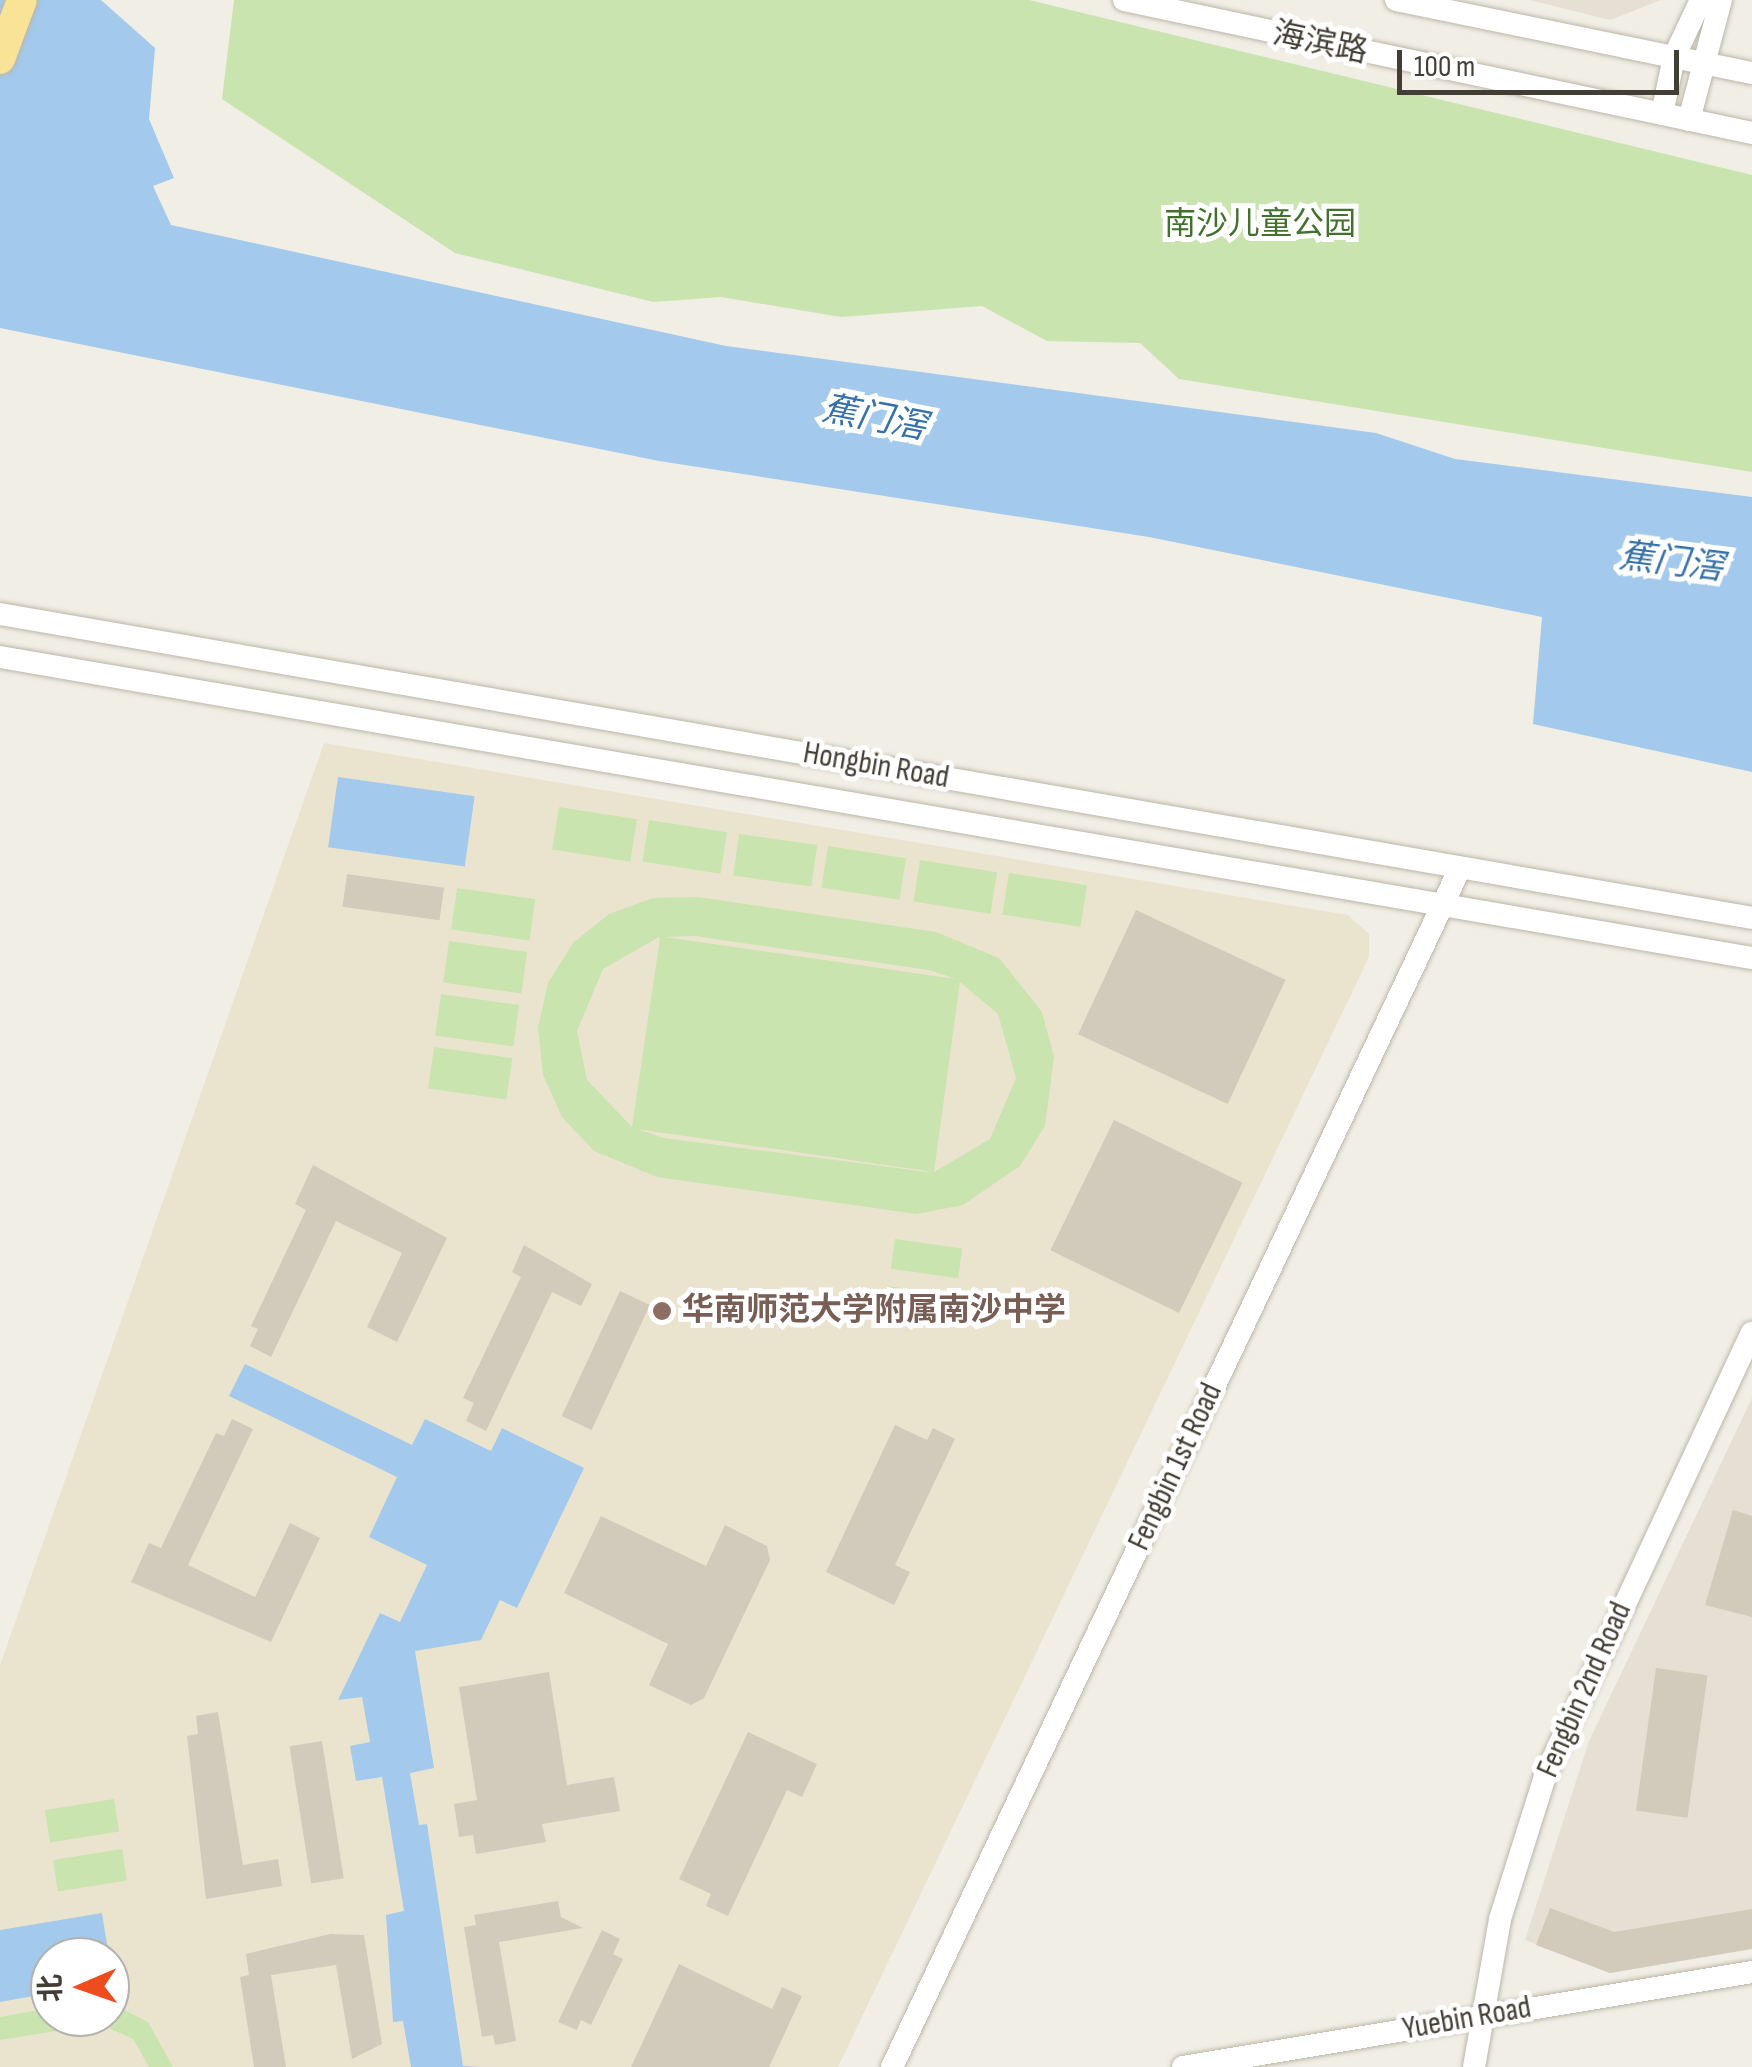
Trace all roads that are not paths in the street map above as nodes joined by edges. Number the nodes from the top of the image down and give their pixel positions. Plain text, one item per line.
1 (22, 0) edge
2 (1124, 0) edge
3 (1396, 0) edge
4 (1701, 0) edge
5 (1721, 0) edge
6 (1674, 57) junction
7 (0, 59) edge
8 (1700, 62) junction
9 (1752, 73) edge
10 (1662, 114) junction
11 (1689, 120) junction
12 (1752, 133) edge
13 (0, 614) edge
14 (0, 657) edge
15 (1460, 868) junction
16 (1442, 905) junction
17 (1752, 918) edge
18 (1752, 958) edge
19 (1752, 1333) edge
20 (1752, 1972) edge
21 (1481, 2017) junction
22 (892, 2067) edge
23 (1183, 2067) edge
24 (1474, 2067) edge

1 - 7 main road
2 - 10 street, 海滨路
3 - 6 street, 海滨路
4 - 6 street
5 - 8 street
6 - 8 street, 海滨路
6 - 10 street
8 - 9 street, 海滨路
8 - 11 street
10 - 11 street, 海滨路
11 - 12 street, 海滨路
13 - 15 street, Hongbin Road
14 - 16 street, Hongbin Road
15 - 16 street, Fengbin 1st Road
15 - 17 street, Hongbin Road
16 - 18 street, Hongbin Road
16 - 22 street, Fengbin 1st Road
19 - 21 street, Fengbin 2nd Road
20 - 21 street, Yuebin Road
21 - 23 street, Yuebin Road
21 - 24 street, Fengbin 2nd Road

